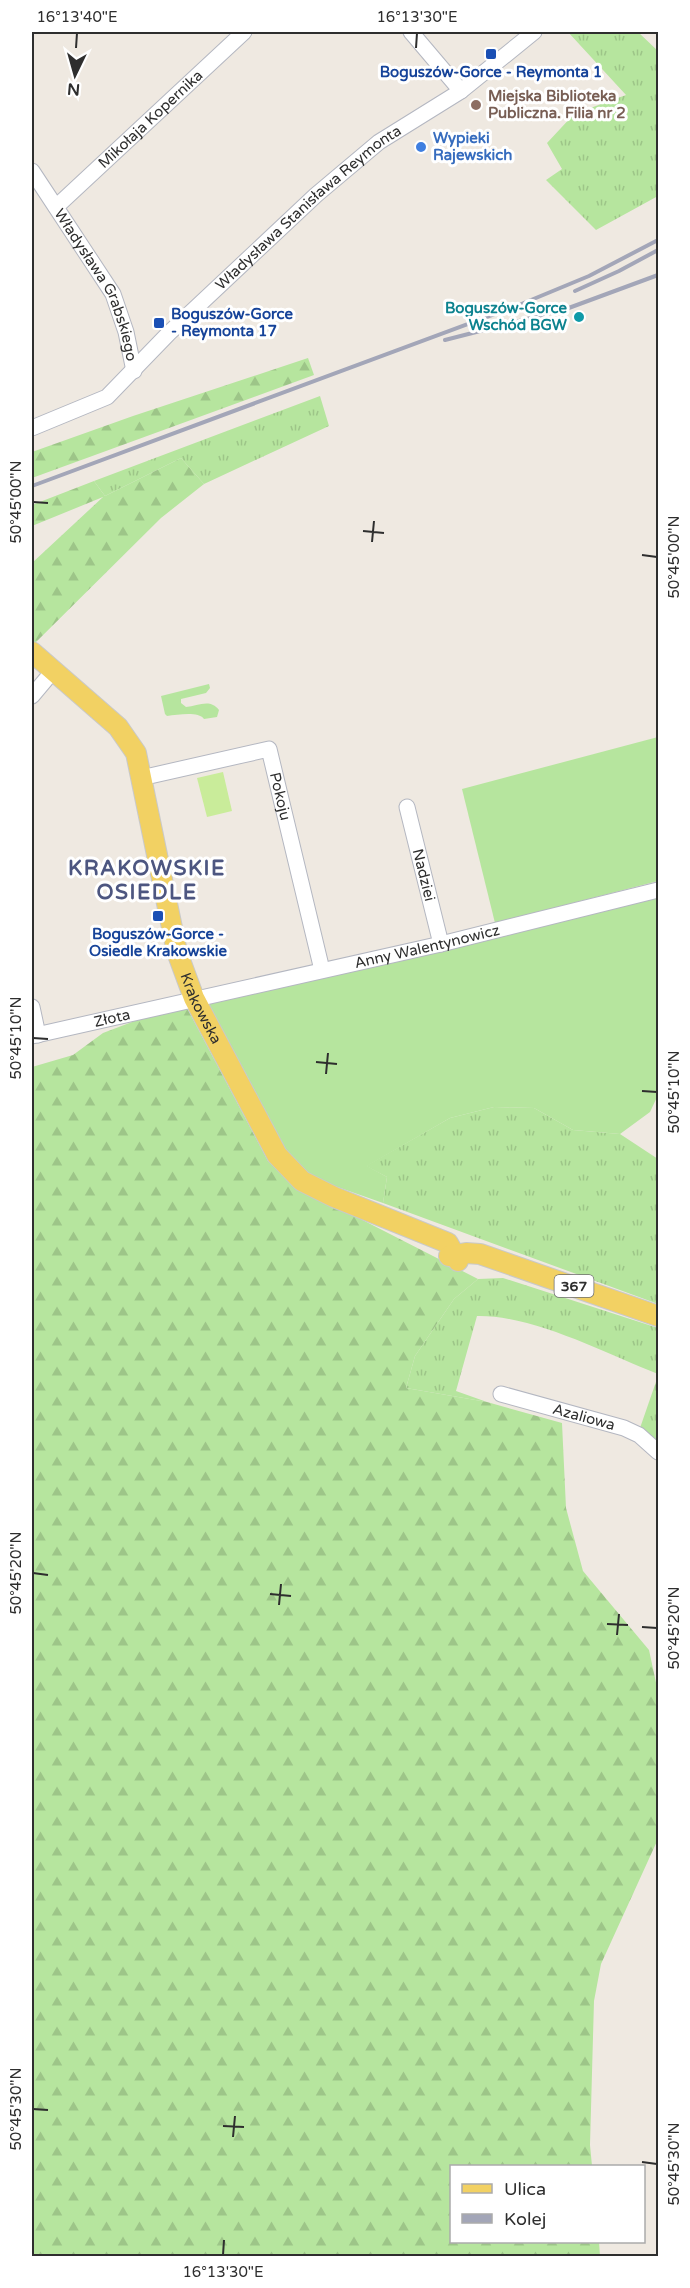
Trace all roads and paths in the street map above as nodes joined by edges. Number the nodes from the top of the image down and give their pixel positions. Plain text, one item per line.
1 (244, 32) edge
2 (411, 32) edge
3 (534, 32) edge
4 (461, 91) junction
5 (32, 171) edge
6 (56, 207) junction
7 (134, 371) junction
8 (32, 428) edge
9 (43, 662) edge
10 (32, 696) edge
11 (141, 778) junction
12 (407, 807) dead end
13 (658, 890) edge
14 (441, 944) junction
15 (322, 970) junction
16 (194, 998) junction
17 (32, 1007) edge
18 (35, 1036) edge
19 (658, 1316) edge
20 (501, 1394) dead end
21 (658, 1452) edge

1 - 6 street, Mikołaja Kopernika
2 - 4 street
3 - 4 street, Władysława Stanisława Reymonta
4 - 7 street, Władysława Stanisława Reymonta
5 - 6 street, Władysława Grabskiego
6 - 7 street, Władysława Grabskiego
7 - 8 street, Władysława Stanisława Reymonta
9 - 10 street
9 - 11 main road, Krakowska
11 - 15 street, Pokoju
11 - 16 main road, Krakowska
12 - 14 street, Nadziei
13 - 14 street, Anny Walentynowicz
14 - 15 street, Anny Walentynowicz
15 - 16 street, Anny Walentynowicz
16 - 18 street, Złota
16 - 19 main road, Krakowska / 367
17 - 18 street
20 - 21 street, Azaliowa

